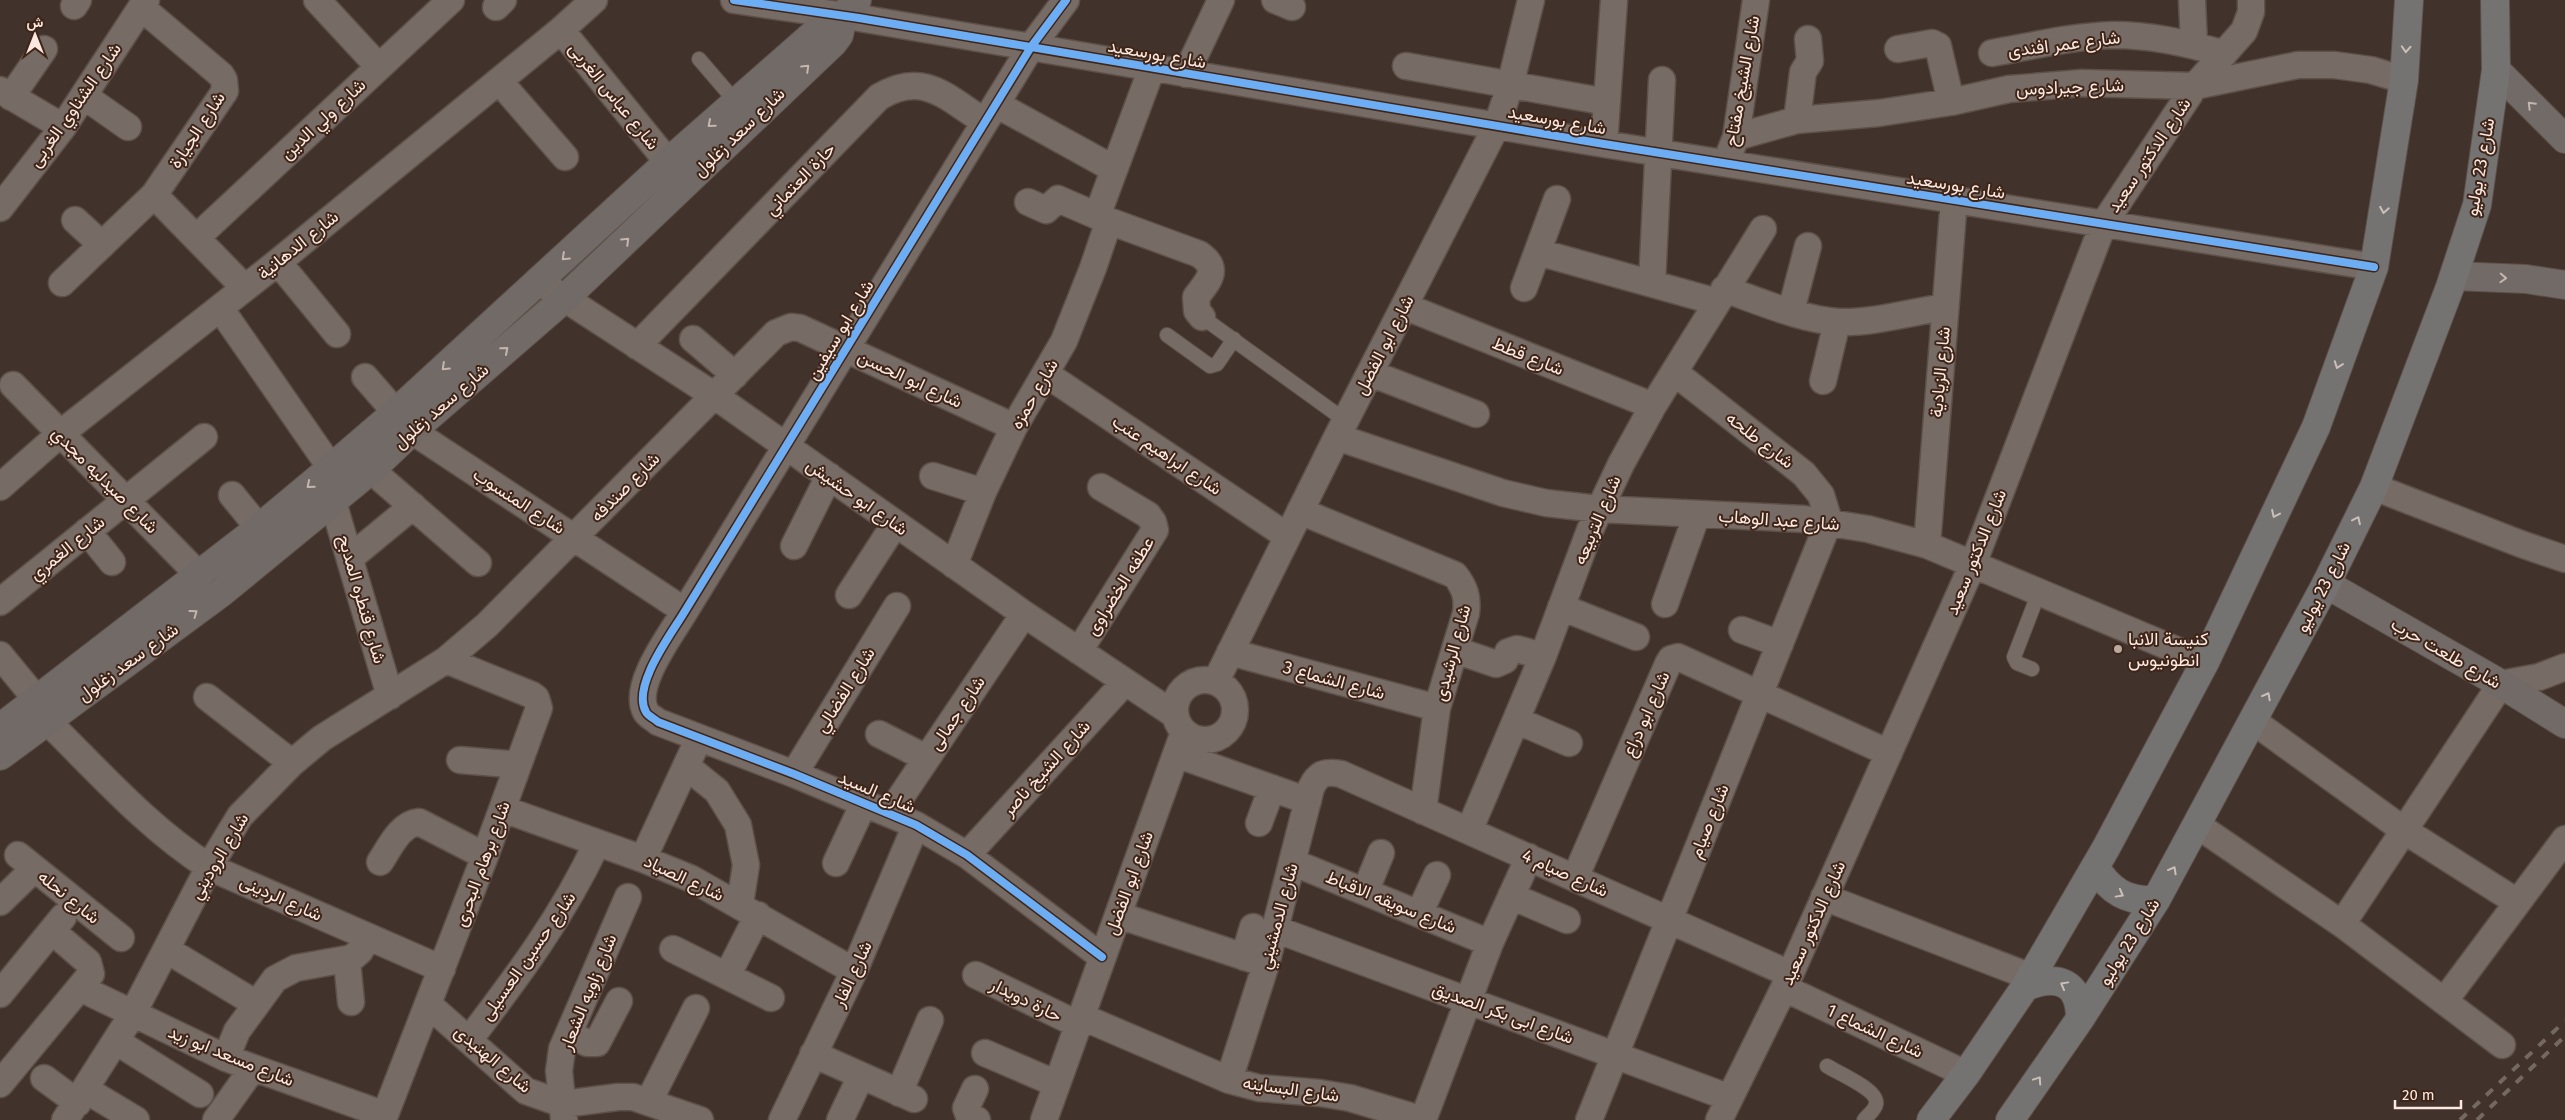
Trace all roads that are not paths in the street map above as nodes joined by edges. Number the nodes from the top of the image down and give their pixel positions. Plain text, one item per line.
1 (317, 0) edge
2 (451, 0) edge
3 (594, 0) edge
4 (734, 0) edge
5 (1066, 0) edge
6 (1221, 0) edge
7 (1530, 0) edge
8 (1614, 0) edge
9 (1756, 0) edge
10 (2192, 0) edge
11 (2251, 0) edge
12 (2409, 0) edge
13 (2495, 0) edge
14 (143, 3) edge
15 (850, 8) edge
16 (561, 30) junction
17 (1808, 39) dead end
18 (2194, 44) junction
19 (1031, 47) junction
20 (1898, 48) dead end
21 (44, 49) dead end
22 (1992, 53) dead end
23 (2224, 54) junction
24 (699, 59) dead end
25 (1406, 66) dead end
26 (379, 67) junction
27 (1152, 68) junction
28 (2496, 70) junction
29 (1186, 74) junction
30 (1662, 80) dead end
31 (2404, 80) junction
32 (499, 81) junction
33 (1510, 86) junction
34 (2195, 86) junction
35 (6, 93) edge
36 (84, 96) junction
37 (736, 102) junction
38 (1607, 102) junction
39 (1950, 102) junction
40 (991, 113) junction
41 (1797, 120) junction
42 (1497, 125) junction
43 (63, 127) junction
44 (128, 127) dead end
45 (1736, 137) junction
46 (2565, 139) edge
47 (1604, 144) junction
48 (1658, 152) junction
49 (566, 157) dead end
50 (668, 162) junction
51 (1726, 162) junction
52 (1114, 169) junction
53 (154, 194) junction
54 (1557, 199) dead end
55 (1954, 199) junction
56 (1028, 202) dead end
57 (0, 208) edge
58 (1103, 218) junction
59 (75, 220) dead end
60 (2103, 225) junction
61 (1763, 229) dead end
62 (196, 238) junction
63 (102, 245) junction
64 (1808, 246) dead end
65 (1538, 252) junction
66 (278, 262) junction
67 (2374, 267) junction
68 (2454, 276) junction
69 (538, 281) junction
70 (62, 283) dead end
71 (1652, 284) junction
72 (2565, 285) edge
73 (245, 288) junction
74 (1524, 288) dead end
75 (1720, 296) junction
76 (564, 299) junction
77 (1404, 306) junction
78 (1945, 307) junction
79 (220, 308) junction
80 (1790, 310) junction
81 (1202, 317) joint
82 (1837, 322) junction
83 (337, 334) dead end
84 (1167, 335) dead end
85 (692, 339) dead end
86 (1234, 340) junction
87 (637, 346) junction
88 (846, 350) junction
89 (1674, 372) junction
90 (1370, 373) junction
91 (1046, 374) junction
92 (735, 375) junction
93 (365, 377) dead end
94 (1823, 381) dead end
95 (13, 385) dead end
96 (715, 396) junction
97 (1653, 406) junction
98 (1476, 414) dead end
99 (404, 421) junction
100 (1014, 426) junction
101 (1341, 429) junction
102 (60, 434) junction
103 (204, 437) dead end
104 (787, 446) junction
105 (331, 468) junction
106 (371, 470) junction
107 (829, 476) junction
108 (933, 476) dead end
109 (0, 487) edge
110 (1101, 487) dead end
111 (2374, 487) junction
112 (982, 492) junction
113 (232, 495) dead end
114 (126, 501) junction
115 (333, 502) junction
116 (413, 506) junction
117 (1599, 509) junction
118 (1300, 511) junction
119 (1697, 514) junction
120 (1829, 521) junction
121 (895, 524) junction
122 (259, 528) junction
123 (87, 531) junction
124 (1287, 536) junction
125 (574, 538) junction
126 (1927, 545) junction
127 (794, 546) dead end
128 (350, 558) junction
129 (2565, 559) edge
130 (112, 562) dead end
131 (478, 563) dead end
132 (1973, 564) junction
133 (954, 565) junction
134 (199, 575) junction
135 (2326, 584) junction
136 (2039, 592) junction
137 (849, 595) dead end
138 (0, 602) edge
139 (1665, 604) dead end
140 (897, 606) dead end
141 (1561, 607) junction
142 (685, 611) junction
143 (1024, 614) junction
144 (1742, 630) dead end
145 (1636, 637) dead end
146 (1780, 644) junction
147 (1454, 650) junction
148 (1079, 651) junction
149 (1230, 652) junction
150 (0, 655) edge
151 (1543, 656) junction
152 (446, 660) junction
153 (2205, 662) junction
154 (2565, 667) edge
155 (2032, 668) dead end
156 (645, 680) joint
157 (1216, 681) junction
158 (1125, 682) junction
159 (2501, 684) junction
160 (1760, 693) junction
161 (390, 696) junction
162 (207, 697) dead end
163 (1437, 708) junction
164 (42, 710) junction
165 (1516, 720) junction
166 (2253, 721) junction
167 (2565, 724) edge
168 (0, 728) edge
169 (1178, 733) junction
170 (879, 734) dead end
171 (699, 738) junction
172 (1569, 743) dead end
173 (1889, 753) junction
174 (0, 756) edge
175 (926, 758) junction
176 (460, 760) dead end
177 (292, 763) junction
178 (686, 766) junction
179 (517, 767) junction
180 (794, 774) junction
181 (1340, 774) joint
182 (1272, 788) junction
183 (1308, 801) junction
184 (864, 803) junction
185 (502, 809) junction
186 (1423, 811) junction
187 (890, 813) junction
188 (1259, 823) dead end
189 (916, 825) junction
190 (2197, 825) junction
191 (1469, 831) junction
192 (2405, 831) junction
193 (2565, 839) edge
194 (597, 844) junction
195 (1381, 853) dead end
196 (967, 855) junction
197 (485, 856) junction
198 (1529, 857) junction
199 (643, 859) junction
200 (380, 862) dead end
201 (1292, 862) junction
202 (836, 863) dead end
203 (209, 867) junction
204 (2095, 867) junction
205 (1437, 875) dead end
206 (1575, 878) junction
207 (1365, 892) junction
208 (1511, 896) junction
209 (628, 897) dead end
210 (1824, 897) junction
211 (2156, 900) junction
212 (0, 902) edge
213 (76, 902) junction
214 (2517, 902) junction
215 (749, 910) junction
216 (1419, 914) junction
217 (1118, 915) junction
218 (1567, 920) dead end
219 (1670, 920) junction
220 (2342, 924) junction
221 (1264, 928) junction
222 (52, 931) junction
223 (367, 937) junction
224 (121, 938) dead end
225 (1490, 943) junction
226 (673, 949) dead end
227 (167, 950) junction
228 (1102, 956) junction
229 (347, 961) junction
230 (1255, 961) junction
231 (442, 969) junction
232 (854, 971) junction
233 (976, 975) dead end
234 (727, 976) junction
235 (1787, 981) junction
236 (2028, 982) junction
237 (80, 988) junction
238 (0, 994) edge
239 (771, 998) dead end
240 (1468, 1000) junction
241 (2445, 1000) junction
242 (619, 1001) dead end
243 (352, 1002) dead end
244 (255, 1003) junction
245 (429, 1005) junction
246 (696, 1008) dead end
247 (132, 1015) junction
248 (2080, 1019) junction
249 (930, 1020) dead end
250 (1078, 1020) junction
251 (569, 1033) junction
252 (469, 1040) junction
253 (117, 1042) junction
254 (2502, 1045) dead end
255 (985, 1053) dead end
256 (813, 1054) junction
257 (1616, 1055) junction
258 (226, 1058) junction
259 (1827, 1066) dead end
260 (253, 1068) junction
261 (1966, 1074) junction
262 (861, 1076) junction
263 (44, 1078) dead end
264 (1229, 1080) junction
265 (0, 1084) edge
266 (1057, 1084) junction
267 (974, 1089) dead end
268 (200, 1094) dead end
269 (649, 1101) junction
270 (76, 1104) edge
271 (1724, 1109) edge
272 (555, 1111) edge
273 (384, 1118) edge
274 (136, 1120) edge
275 (216, 1120) edge
276 (700, 1120) edge
277 (782, 1120) edge
278 (840, 1120) edge
279 (977, 1120) edge
280 (1044, 1120) edge
281 (1423, 1120) edge
282 (1590, 1120) edge
283 (1864, 1120) edge
284 (1931, 1120) edge
285 (2010, 1120) edge

1 - 26 street
2 - 26 street, شارع ولي الدين
3 - 16 street, شارع الدهانية
4 - 15 street, شارع بورسعيد
5 - 19 street, شارع ابو سيفين
6 - 29 street
7 - 33 street, شارع ابو الفضل
8 - 38 street
9 - 45 street, شارع الشيخ مفتاح
10 - 18 street
11 - 23 street, شارع الدكتور سعيد
12 -> 31 main road
13 - 28 main road, شارع 23 يوليو
14 - 36 street, شارع الشناوي الغربى
14 - 53 street, شارع الجيارة
15 - 19 street, شارع بورسعيد
15 - 37 street, شارع سعد زغلول
76 -> 15 street, شارع سعد زغلول
16 - 32 street, شارع الدهانية
16 - 50 street, شارع عباس الغربى
17 - 41 street
18 - 22 street, شارع عمر افندى
18 - 23 street, شارع عمر افندى
19 - 27 street, شارع بورسعيد
19 - 40 street, شارع ابو سيفين
20 - 39 street
21 - 35 street
23 - 34 street, شارع الدكتور سعيد
24 - 37 lane
25 - 33 street
26 - 62 street, شارع ولي الدين
27 - 29 street, شارع بورسعيد
27 - 52 street, شارع حمزه
46 -> 28 street
28 - 68 main road, شارع 23 يوليو
29 - 42 street, شارع بورسعيد
30 - 48 street
31 - 34 street, شارع جيرادوس
31 -> 67 main road
32 - 49 street
32 - 66 street, شارع الدهانية
33 - 38 street
33 - 42 street, شارع ابو الفضل
34 - 39 street, شارع جيرادوس
34 - 60 street, شارع الدكتور سعيد
35 - 43 street
36 - 43 street, شارع الشناوي الغربى
36 - 44 street
37 -> 50 street, شارع سعد زغلول
38 - 47 street
39 - 41 street, شارع جيرادوس
40 - 52 street, حارة العتماني
40 - 87 street, حارة العتماني
40 - 88 street, شارع ابو سيفين
41 - 45 street, شارع جيرادوس
42 - 47 street, شارع بورسعيد
42 - 77 street, شارع ابو الفضل
43 - 57 street, شارع الشناوي الغربى
45 - 51 street, شارع الشيخ مفتاح
47 - 48 street, شارع بورسعيد
48 - 51 street, شارع بورسعيد
48 - 71 street
50 -> 69 street, شارع سعد زغلول
51 - 55 street, شارع بورسعيد
52 - 58 street, شارع حمزه
53 - 62 street
53 - 63 street, شارع الجيارة
54 - 65 street
55 - 60 street, شارع بورسعيد
55 - 78 street, شارع الزيادية
56 - 58 street
58 - 81 street
58 - 91 street, شارع حمزه
59 - 63 street
60 - 67 street, شارع بورسعيد
60 - 132 street, شارع الدكتور سعيد
61 - 75 street, شارع التربيعه
62 - 73 street
63 - 70 street, شارع الجيارة
64 - 80 street
65 - 71 street
65 - 74 street
66 - 73 street, شارع الدهانية
66 - 83 street
67 -> 153 main road
68 -> 72 street
68 - 111 main road, شارع 23 يوليو
69 - 76 street, شارع ابو حشيش
69 -> 99 street, شارع سعد زغلول
71 - 75 street
73 - 79 street, شارع الدهانية
75 - 80 street
75 - 89 street, شارع التربيعه
76 - 87 street, شارع ابو حشيش
99 -> 76 street, شارع سعد زغلول
77 - 90 street, شارع ابو الفضل
77 - 97 street, شارع قطط
78 - 82 street
78 - 126 street, شارع الزيادية
79 - 102 street, شارع الدهانية
79 - 105 street
80 - 82 street
81 - 86 lane
82 - 94 street
84 - 86 lane
85 - 92 street
86 - 101 lane
87 - 96 street, شارع ابو حشيش
88 - 92 street, شارع ابو الحسن
88 - 100 street, شارع ابو الحسن
88 - 104 street, شارع ابو سيفين
89 - 97 street, شارع التربيعه
89 - 120 street, شارع طلحه
90 - 98 street
90 - 101 street, شارع ابو الفضل
91 - 100 street, شارع حمزه
91 - 124 street, شارع ابراهيم عنب
92 - 96 street, شارع ابو الحسن
93 - 99 street, شارع المنسوب
95 - 102 street, شارع صيدليه مجدي
96 - 104 street, شارع ابو حشيش
96 - 125 street, شارع صندفه
97 - 117 street, شارع التربيعه
99 - 105 street, شارع سعد زغلول
99 - 106 street, شارع سعد زغلول
99 - 125 street, شارع المنسوب
100 - 112 street, شارع حمزه
101 - 117 street, شارع عبد الوهاب
101 - 118 street, شارع ابو الفضل
102 - 109 street, شارع الدهانية
102 - 114 street, شارع صيدليه مجدي
103 - 114 street, شارع الغمري
104 - 107 street, شارع ابو حشيش
104 - 142 street, شارع ابو سيفين
105 -> 122 street, شارع سعد زغلول
106 - 115 street, شارع سعد زغلول
106 - 116 street
107 - 121 street, شارع ابو حشيش
107 - 127 street
108 - 112 street
110 - 148 street, عطفه الخضراوى
111 - 129 street
135 -> 111 main road, شارع 23 يوليو
112 - 133 street, شارع حمزه
113 - 122 street
114 - 123 street, شارع الغمري
114 - 134 street, شارع صيدليه مجدي
115 - 128 street, شارع قنطره المدبح
164 -> 115 street, شارع سعد زغلول
116 - 128 street
116 - 131 street
117 - 119 street, شارع عبد الوهاب
117 - 141 street, شارع التربيعه
118 - 124 street, شارع ابو الفضل
118 - 147 street, شارع الرشيدى
119 - 120 street, شارع عبد الوهاب
119 - 139 street
120 - 126 street, شارع عبد الوهاب
120 - 146 street, شارع صيام
121 - 133 street, شارع ابو حشيش
121 - 137 street
122 - 134 street, شارع سعد زغلول
123 - 130 street
123 - 138 street, شارع الغمري
124 - 149 street, شارع ابو الفضل
125 - 142 street, شارع المنسوب
125 - 152 street, شارع صندفه
126 - 132 street, شارع عبد الوهاب
128 - 161 street, شارع قنطره المدبح
132 - 136 street, شارع عبد الوهاب
132 - 173 street, شارع الدكتور سعيد
133 - 143 street, شارع ابو حشيش
134 - 164 street, شارع سعد زغلول
135 - 159 street, شارع طلعت حرب
166 -> 135 main road, شارع 23 يوليو
136 - 153 street, شارع عبد الوهاب
136 - 155 lane
140 - 180 street, شارع الفضالي
141 - 145 street
141 - 151 street, شارع التربيعه
142 - 156 street, شارع ابو سيفين
143 - 148 street, شارع ابو حشيش
143 - 175 street, شارع جمالى
144 - 146 street
146 - 160 street, شارع صيام
147 - 151 street
147 - 163 street, شارع الرشيدى
148 - 158 street, شارع ابو حشيش
149 - 157 street, شارع ابو الفضل
149 - 163 street, شارع الشماع 3
150 - 164 street, شارع الردينى
151 - 165 street, شارع التربيعه
152 - 161 street, شارع الروديني
152 - 179 street, شارع برهام البحرى
153 - 204 main road
154 - 159 street
156 - 171 street, شارع السيد
157 - 169 street
157 - 169 street
158 - 169 street, شارع ابو حشيش
158 - 196 street, شارع الشيخ ناصر
159 - 167 street, شارع طلعت حرب
159 - 192 street
160 - 173 street, شارع ابو دراع
160 - 206 street, شارع ابو دراع
160 - 219 street, شارع صيام
161 - 177 street, شارع الروديني
162 - 177 street
163 - 186 street, شارع الرشيدى
164 - 168 street, شارع سعد زغلول
164 - 174 street, شارع سعد زغلول
164 - 203 street, شارع الردينى
165 - 172 street
165 - 191 street, شارع التربيعه
166 - 190 main road, شارع 23 يوليو
166 - 192 street
169 - 182 street
169 - 217 street, شارع ابو الفضل
170 - 175 street
171 - 178 street
171 - 180 street, شارع السيد
173 - 210 street, شارع الدكتور سعيد
175 - 187 street, شارع جمالى
176 - 179 street
177 - 203 street, شارع الروديني
178 - 199 street
178 - 215 street
179 - 185 street, شارع برهام البحرى
180 - 184 street, شارع السيد
181 - 183 street, شارع الدمشيني
181 - 186 street, شارع صيام 4
182 - 183 street
182 - 188 street
183 - 201 street, شارع الدمشيني
184 - 187 street, شارع السيد
184 - 202 street
185 - 194 street, شارع الصياد
185 - 197 street, شارع برهام البحرى
186 - 191 street, شارع صيام 4
187 - 189 street, شارع السيد
189 - 196 street, شارع السيد
189 - 232 street, شارع الفار
211 -> 190 main road, شارع 23 يوليو
190 - 220 street
191 - 198 street, شارع صيام 4
192 - 214 street
192 - 220 street
193 - 214 street
194 - 199 street, شارع الصياد
194 - 252 street, شارع حسين العسيلى
195 - 207 street
196 - 228 street, شارع السيد
197 - 200 street
197 - 231 street, شارع برهام البحرى
198 - 206 street, شارع صيام 4
198 - 208 street
199 - 215 street, شارع الصياد
201 - 207 street, شارع سويقه الاقباط
201 - 221 street, شارع الدمشيني
203 - 223 street, شارع الردينى
203 - 227 street, شارع الروديني
204 -> 211 main road
204 - 236 main road
205 - 216 street
206 - 219 street, شارع صيام 4
207 - 216 street, شارع سويقه الاقباط
208 - 218 street
208 - 225 street
209 - 251 street, شارع زاويه الشعار
210 - 235 street, شارع الدكتور سعيد
210 - 236 street
211 - 248 main road, شارع 23 يوليو
212 - 213 street, شارع نحله
213 - 222 street
213 - 224 street, شارع نحله
214 - 241 street
215 - 232 street, شارع الصياد
215 - 234 street
216 - 225 street, شارع سويقه الاقباط
217 - 228 street, شارع ابو الفضل
217 - 230 street
219 - 235 street, شارع صيام 4
219 - 257 street, شارع صيام
220 - 241 street
221 - 230 street, شارع الدمشيني
221 - 240 street, شارع ابى بكر الصديق
222 - 237 street
222 - 238 street
223 - 229 street
223 - 231 street, شارع الردينى
225 - 240 street
226 - 234 street
227 - 244 street
227 - 247 street, شارع الروديني
228 - 250 street, شارع ابو الفضل
229 - 243 street
229 - 244 street
230 - 264 street, شارع الدمشيني
231 - 245 street, شارع برهام البحرى
232 - 256 street, شارع الفار
233 - 250 street, حارة دويدار
234 - 239 street
235 - 261 street, شارع الشماع 1
235 - 271 street, شارع الدكتور سعيد
248 -> 236 main road
236 - 261 main road
237 - 247 street, شارع مسعد ابو زيد
237 - 265 street
240 - 257 street, شارع ابى بكر الصديق
240 - 281 street
241 - 254 street
242 - 251 street
244 - 258 street
245 - 252 street, شارع الهنيدى
245 - 273 street, شارع برهام البحرى
246 - 269 street
247 - 253 street, شارع الروديني
247 - 258 street, شارع مسعد ابو زيد
285 -> 248 main road, شارع 23 يوليو
249 - 262 street
250 - 264 street, شارع البساينه
250 - 266 street, شارع ابو الفضل
251 - 272 street, شارع زاويه الشعار
252 - 272 street, شارع الهنيدى
253 - 268 street
253 - 270 street, شارع الروديني
255 - 266 street
256 - 262 street
256 - 277 street, شارع الفار
257 - 271 street, شارع ابى بكر الصديق
257 - 282 street, شارع صيام
258 - 260 street, شارع مسعد ابو زيد
259 - 283 lane
260 - 273 street, شارع مسعد ابو زيد
260 - 275 street
261 - 284 main road
262 - 278 street
263 - 270 street
264 - 281 street, شارع البساينه
266 - 280 street, شارع ابو الفضل
267 - 279 street
269 - 272 street
269 - 276 street
270 - 274 street

